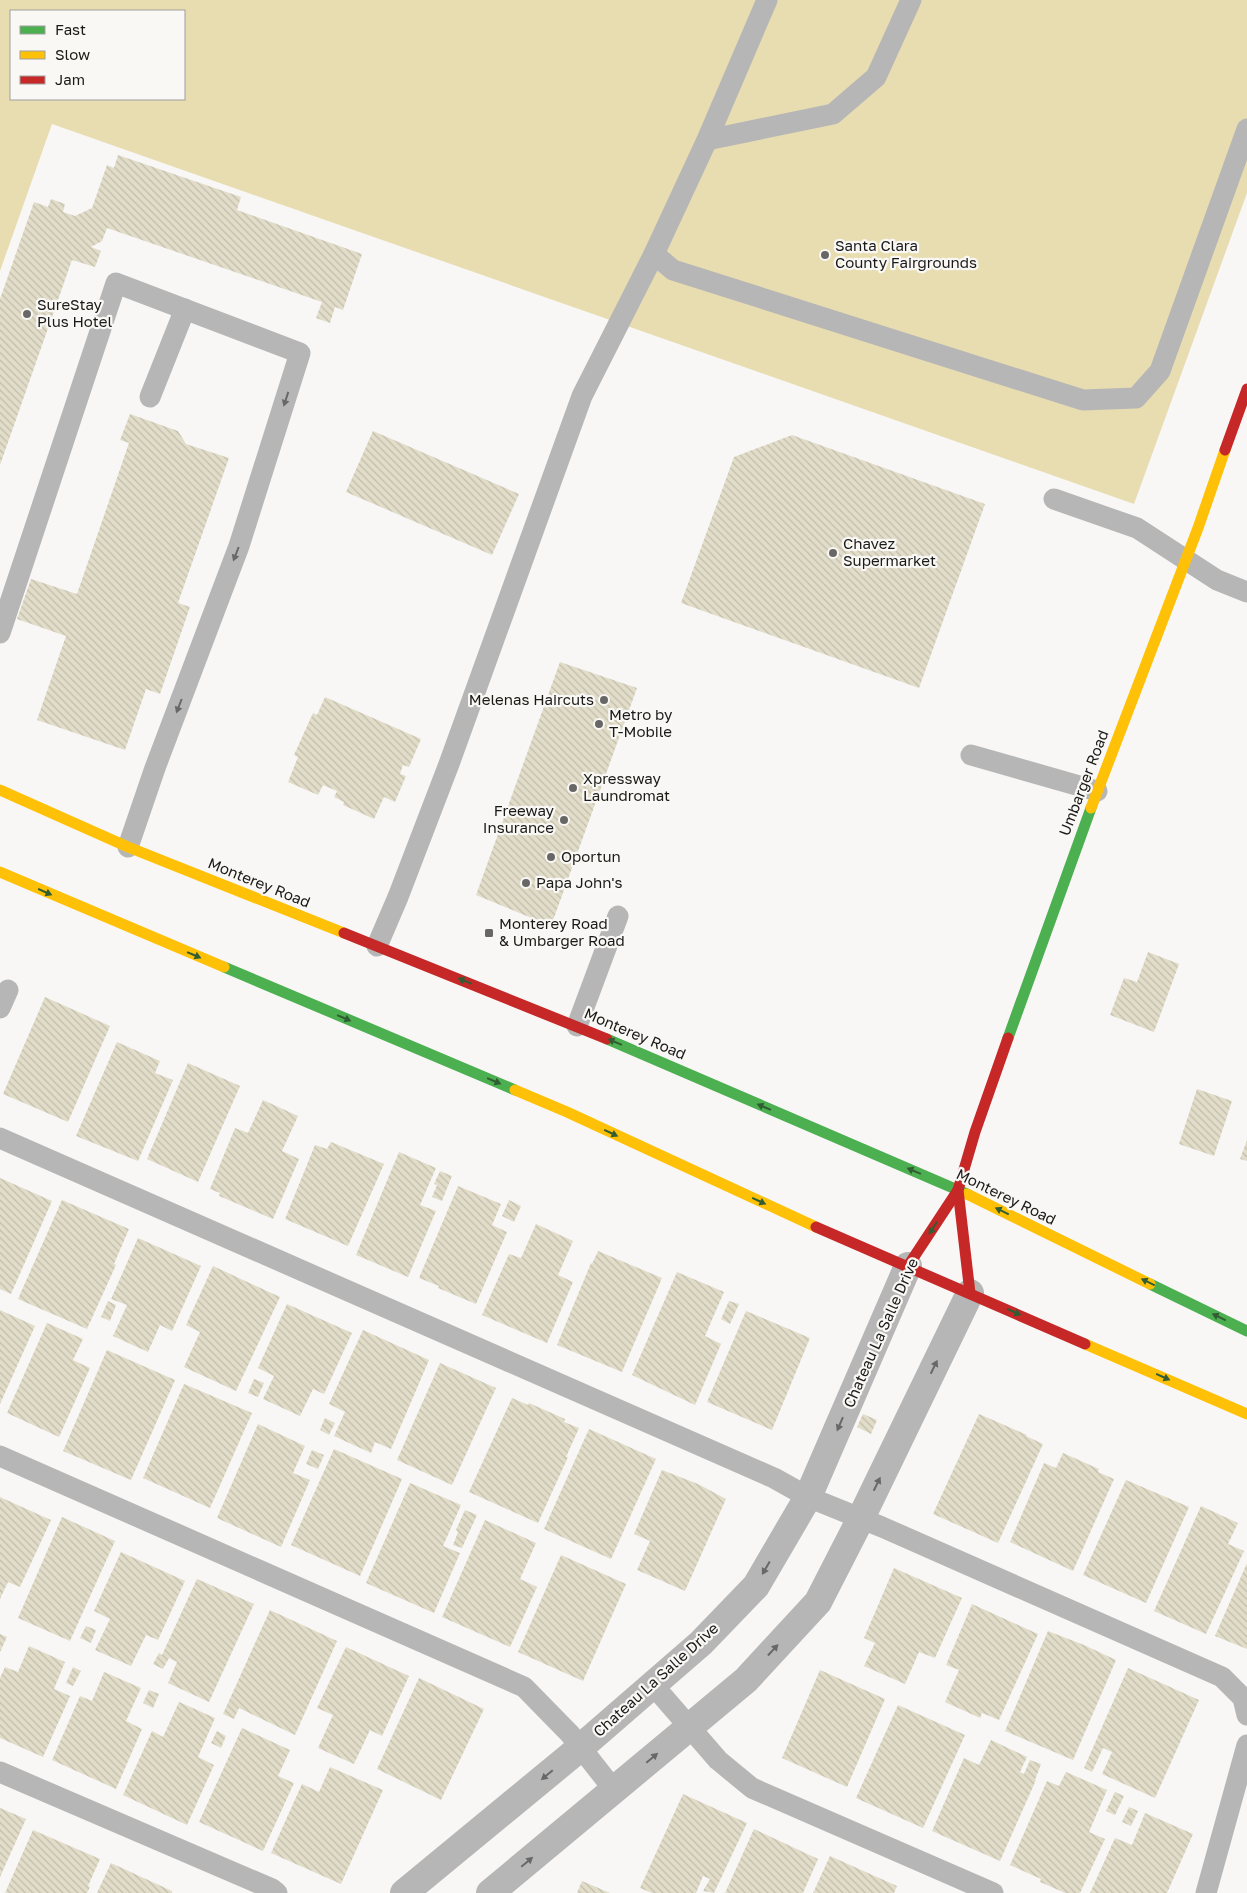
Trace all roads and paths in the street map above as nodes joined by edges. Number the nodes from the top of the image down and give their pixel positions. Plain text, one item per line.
1 (767, 0) edge
2 (911, 0) edge
3 (1247, 129) edge
4 (707, 140) junction
5 (654, 254) junction
6 (185, 309) junction
7 (1247, 389) edge
8 (150, 397) dead end
9 (1242, 417) edge
10 (1054, 499) dead end
11 (1186, 560) junction
12 (1247, 592) edge
13 (0, 633) edge
14 (971, 755) dead end
15 (0, 790) edge
16 (1097, 791) junction
17 (128, 847) junction
18 (0, 872) edge
19 (618, 916) dead end
20 (377, 946) junction
21 (577, 1026) junction
22 (0, 1138) edge
23 (958, 1190) junction
24 (908, 1266) junction
25 (970, 1293) junction
26 (1247, 1330) edge
27 (1247, 1414) edge
28 (0, 1456) edge
29 (808, 1497) junction
30 (861, 1518) junction
31 (653, 1685) junction
32 (1247, 1715) edge
33 (689, 1727) junction
34 (1247, 1744) edge
35 (580, 1748) junction
36 (0, 1772) edge
37 (614, 1790) junction
38 (277, 1893) edge
39 (404, 1893) edge
40 (490, 1893) edge
41 (993, 1893) edge
42 (1206, 1893) edge

1 - 4 lane
2 - 4 lane
3 - 5 lane
4 - 5 lane
5 - 20 lane
6 - 8 lane
6 - 13 lane
6 -> 17 lane
7 - 9 main road, Umbarger Road
9 - 11 main road, Umbarger Road
10 - 11 lane
11 - 12 lane
11 - 16 main road, Umbarger Road
14 - 16 lane
15 - 17 main road, Monterey Road
16 - 23 main road, Umbarger Road
17 - 20 main road, Monterey Road
18 -> 24 main road
19 - 21 lane
21 -> 20 main road, Monterey Road
23 -> 21 main road, Monterey Road
22 - 29 lane
23 -> 24 main road, Chateau La Salle Drive
23 - 25 main road
26 -> 23 main road, Monterey Road
24 - 25 main road
24 -> 29 street, Chateau La Salle Drive
25 -> 27 main road
30 -> 25 street
28 - 35 lane
29 - 30 lane
29 -> 31 street, Chateau La Salle Drive
30 - 32 lane
33 -> 30 street
31 - 33 lane
31 - 35 street, Chateau La Salle Drive
37 -> 33 street
33 - 41 lane
34 - 42 lane
35 - 37 lane
35 -> 39 street, Chateau La Salle Drive
36 - 38 lane
40 -> 37 street

